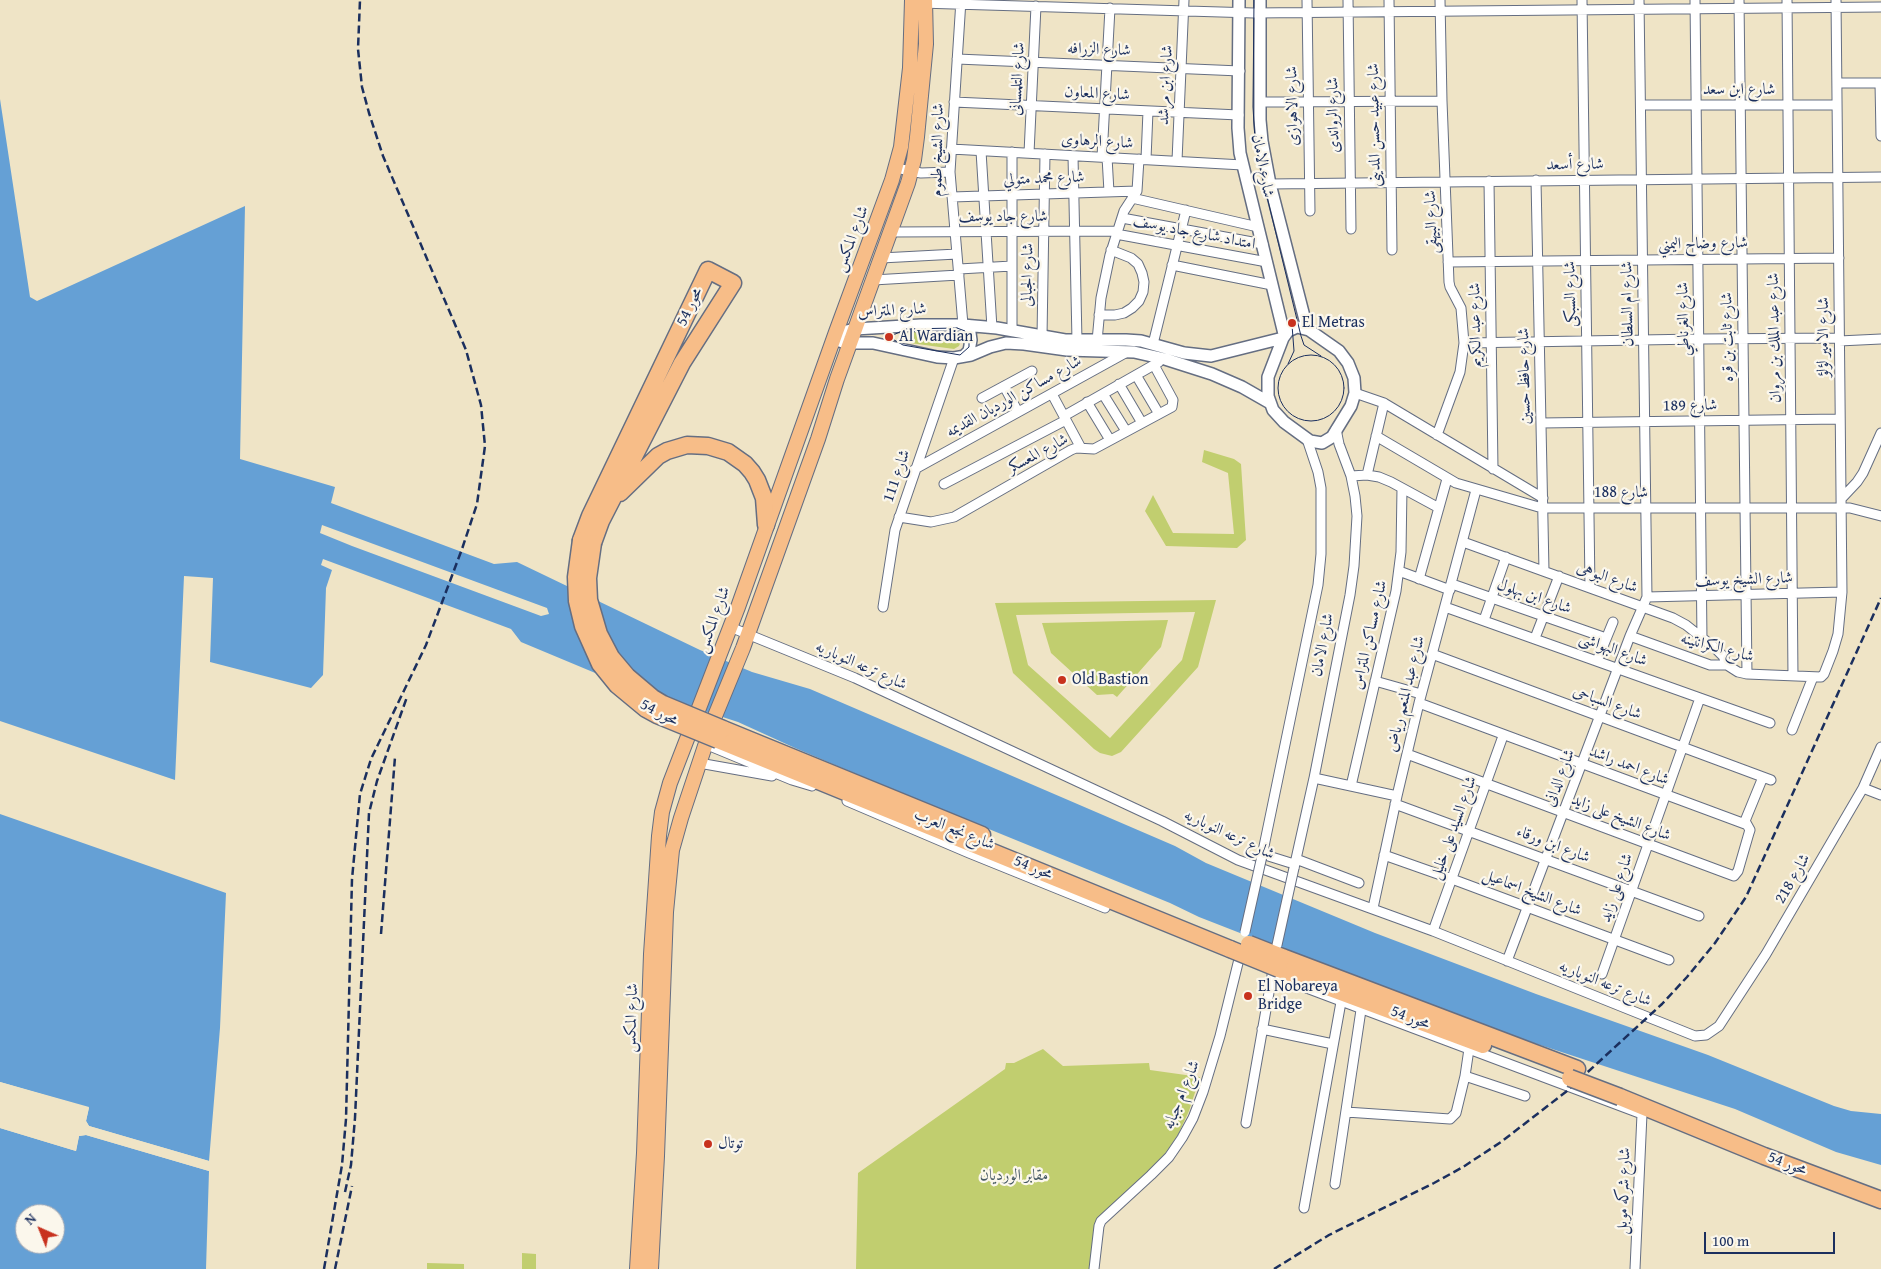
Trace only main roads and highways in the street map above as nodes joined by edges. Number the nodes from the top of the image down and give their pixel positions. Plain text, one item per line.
1 (919, 2) edge
2 (800, 433) junction
3 (818, 439) junction
4 (610, 504) junction
5 (766, 525) junction
6 (587, 542) junction
7 (716, 732) junction
8 (657, 994) junction
9 (1623, 1092) junction
10 (1881, 1188) edge
11 (1881, 1200) edge
12 (637, 1269) edge
13 (650, 1269) edge

1 - 2 main road, شارع المكس
1 - 3 main road, شارع المكس
2 - 3 main road
2 - 5 main road, شارع المكس
3 - 7 main road, شارع المكس
4 - 5 highway
4 - 6 highway, محور 54
4 - 6 highway, محور 54
5 - 8 main road, شارع المكس
6 - 7 highway, محور 54, bridge
7 - 8 main road, شارع المكس
7 - 9 highway, محور 54, bridge
8 - 12 main road, شارع المكس
8 - 13 main road, شارع المكس
9 - 10 highway, محور 54
9 - 11 highway, محور 54

